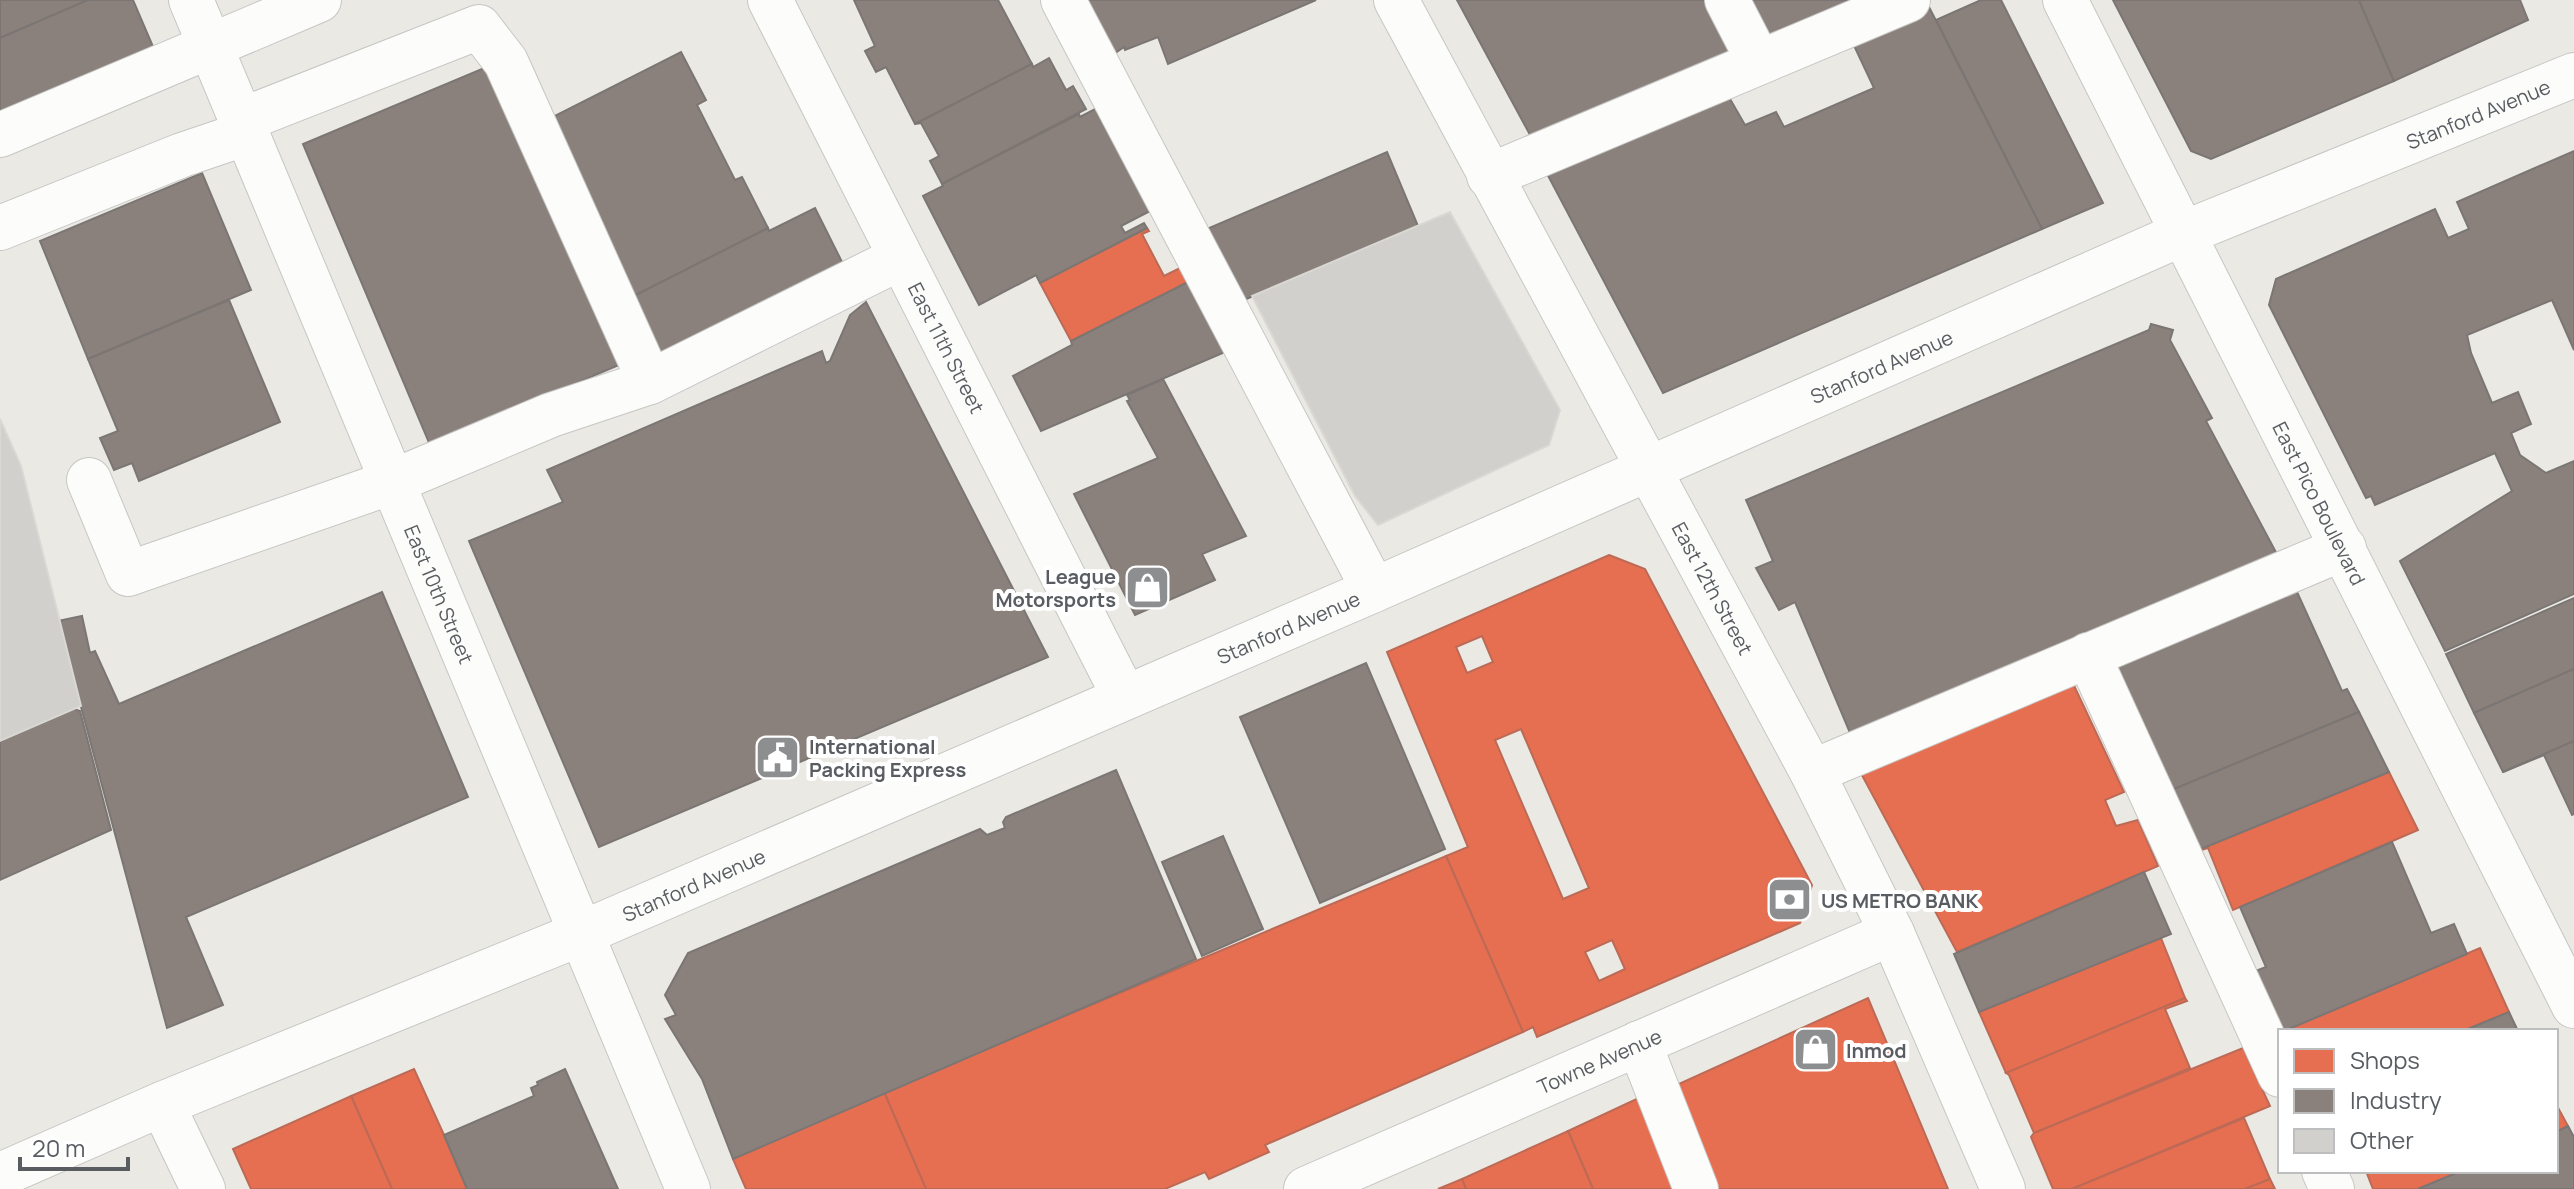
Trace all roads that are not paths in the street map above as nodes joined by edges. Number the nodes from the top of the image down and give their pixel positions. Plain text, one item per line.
1 (191, 0) edge
2 (319, 0) edge
3 (770, 0) edge
4 (1063, 0) edge
5 (1396, 0) edge
6 (1727, 0) edge
7 (1908, 0) edge
8 (2065, 0) edge
9 (211, 46) junction
10 (1759, 62) junction
11 (2574, 75) edge
12 (244, 126) junction
13 (0, 135) edge
14 (1489, 176) junction
15 (0, 228) edge
16 (2184, 233) junction
17 (900, 258) junction
18 (650, 382) junction
19 (1648, 468) junction
20 (89, 480) dead end
21 (392, 482) junction
22 (2344, 548) junction
23 (1374, 590) junction
24 (2088, 655) junction
25 (1124, 696) junction
26 (1812, 772) junction
27 (1892, 933) junction
28 (580, 934) junction
29 (2574, 1006) edge
30 (1639, 1043) junction
31 (2278, 1071) edge
32 (162, 1104) junction
33 (0, 1175) edge
34 (203, 1189) edge
35 (688, 1189) edge
36 (1306, 1189) edge
37 (1696, 1189) edge
38 (2003, 1189) edge

1 - 9 street, East 10th Street
2 - 9 street
3 - 17 street, East 11th Street
4 - 23 street
5 - 14 street, East 12th Street
6 - 10 street
7 - 10 street
8 - 16 street, East Pico Boulevard
9 - 12 street, East 10th Street
9 - 13 street
10 - 14 street
11 - 16 street, Stanford Avenue
12 - 15 street
12 - 18 street
12 - 21 street, East 10th Street
14 - 19 street, East 12th Street
16 - 19 street, Stanford Avenue
16 - 22 street, East Pico Boulevard
17 - 18 street
17 - 25 street, East 11th Street
18 - 21 street
19 - 23 street, Stanford Avenue
19 - 26 street, East 12th Street
20 - 21 street
21 - 28 street, East 10th Street
22 - 24 street
22 - 29 street, East Pico Boulevard
23 - 25 street, Stanford Avenue
24 - 26 street
24 - 31 street
25 - 28 street, Stanford Avenue
26 - 27 street, East 12th Street
27 - 30 street, Towne Avenue
27 - 38 street, East 12th Street
28 - 32 street, Stanford Avenue
28 - 35 street, East 10th Street
30 - 36 street, Towne Avenue
30 - 37 street
32 - 33 street, Stanford Avenue
32 - 34 street

